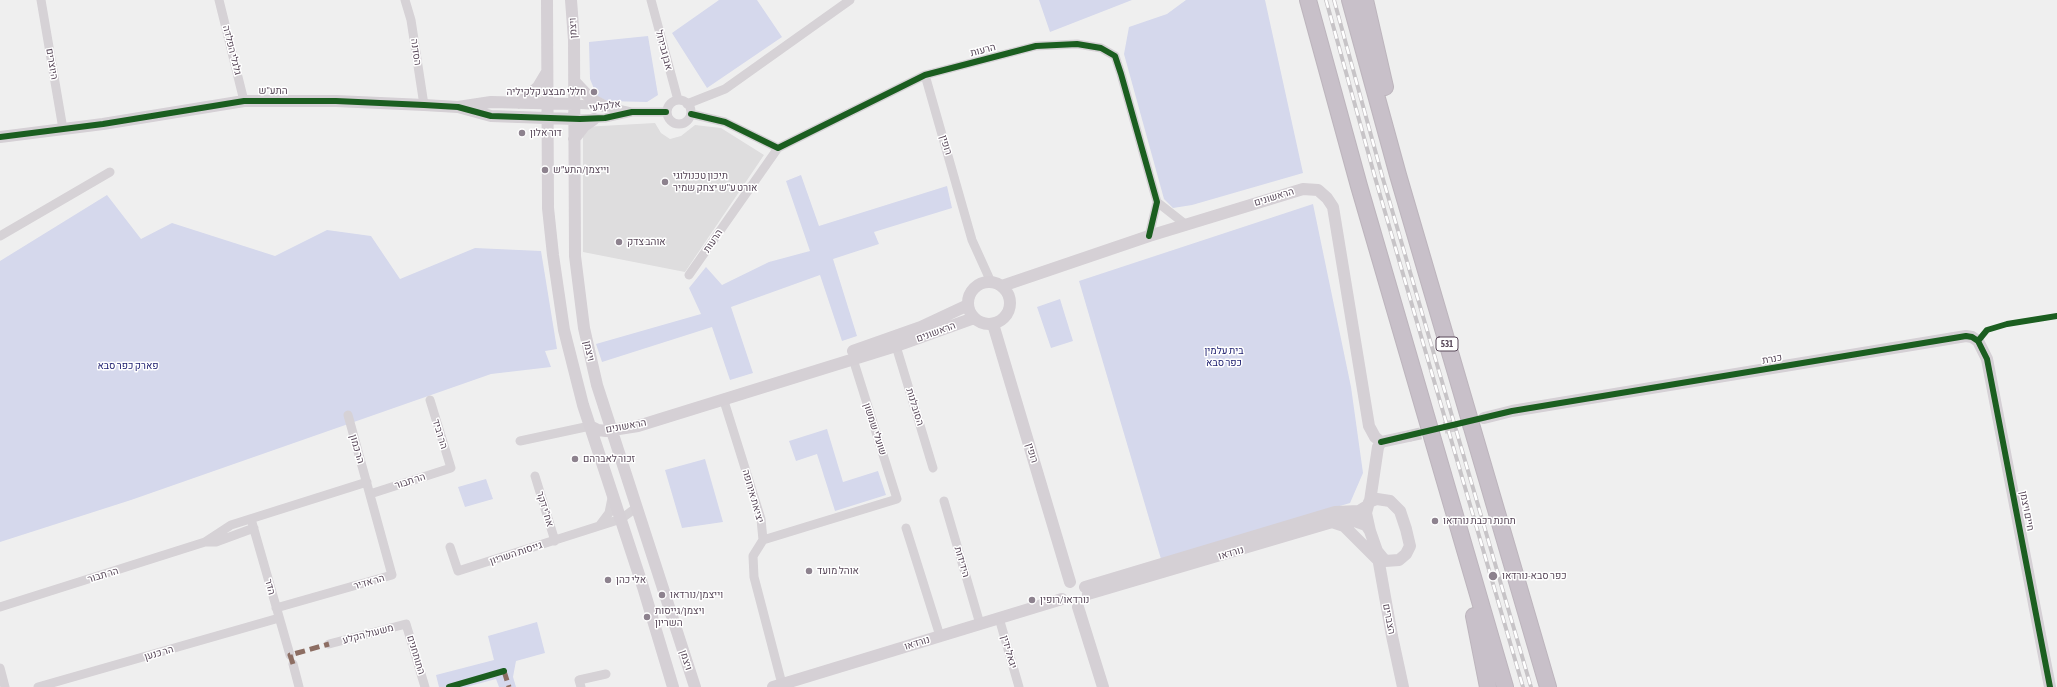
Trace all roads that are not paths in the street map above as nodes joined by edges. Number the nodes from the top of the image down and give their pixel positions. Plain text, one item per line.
1 (41, 0) edge
2 (220, 0) edge
3 (405, 0) edge
4 (547, 0) edge
5 (571, 0) edge
6 (651, 0) edge
7 (850, 0) edge
8 (1302, 0) edge
9 (1308, 0) edge
10 (1350, 0) edge
11 (1364, 0) edge
12 (548, 71) junction
13 (925, 75) junction
14 (575, 82) junction
15 (244, 100) junction
16 (678, 100) junction
17 (519, 103) junction
18 (547, 103) junction
19 (574, 104) junction
20 (687, 104) junction
21 (424, 105) junction
22 (604, 106) junction
23 (458, 108) junction
24 (632, 112) junction
25 (666, 112) junction
26 (691, 114) junction
27 (524, 118) junction
28 (547, 118) junction
29 (574, 119) junction
30 (594, 119) junction
31 (63, 129) junction
32 (0, 137) edge
33 (574, 139) junction
34 (547, 146) junction
35 (778, 148) junction
36 (110, 172) dead end
37 (1359, 186) junction
38 (1157, 202) junction
39 (1186, 224) junction
40 (0, 236) edge
41 (1149, 236) junction
42 (1417, 237) junction
43 (689, 276) dead end
44 (997, 284) junction
45 (968, 304) junction
46 (974, 318) junction
47 (993, 324) junction
48 (1978, 341) joint
49 (896, 346) junction
50 (853, 359) junction
51 (430, 400) dead end
52 (724, 401) junction
53 (348, 415) dead end
54 (1484, 418) tunnel mouth
55 (611, 426) junction
56 (592, 430) junction
57 (1409, 436) tunnel mouth
58 (520, 441) dead end
59 (1381, 442) junction
60 (451, 468) joint
61 (933, 468) dead end
62 (1376, 474) junction
63 (535, 476) dead end
64 (367, 482) junction
65 (1446, 488) junction
66 (611, 489) junction
67 (370, 494) junction
68 (1385, 500) junction
69 (944, 501) dead end
70 (1369, 503) junction
71 (637, 507) junction
72 (1496, 514) junction
73 (621, 519) junction
74 (1331, 522) junction
75 (253, 524) junction
76 (599, 526) junction
77 (906, 528) dead end
78 (1370, 531) junction
79 (763, 540) junction
80 (555, 541) junction
81 (450, 547) dead end
82 (1378, 557) junction
83 (1070, 582) junction
84 (1087, 591) junction
85 (1062, 599) junction
86 (0, 607) edge
87 (1078, 607) junction
88 (276, 608) junction
89 (279, 618) junction
90 (999, 618) junction
91 (406, 624) joint
92 (980, 624) junction
93 (940, 636) junction
94 (329, 644) dead end
95 (290, 655) dead end
96 (293, 664) dead end
97 (0, 668) edge
98 (606, 674) dead end
99 (777, 685) edge
100 (5, 687) edge
101 (38, 687) edge
102 (299, 687) edge
103 (425, 687) edge
104 (581, 687) edge
105 (673, 687) edge
106 (695, 687) edge
107 (1019, 687) edge
108 (1103, 687) edge
109 (1403, 687) edge
110 (1488, 687) edge
111 (1505, 687) edge
112 (1548, 687) edge
113 (1556, 687) edge
114 (2050, 687) edge

1 - 31 street, היוצרים
2 - 15 street, גלגלי הפלדה
3 - 21 street, הסדנה
4 - 12 street, ויצמן
5 - 14 street, ויצמן
6 - 16 street, אבן גבירול
7 - 20 street
8 - 37 highway
9 - 37 highway
10 - 42 highway, 531
11 - 42 highway
12 - 17 street
12 - 18 street, ויצמן
13 - 35 street, הרעות
13 - 38 street, הרעות
13 - 44 street, רופין
14 - 19 street, ויצמן
14 - 22 street
15 - 21 street, התע"ש
15 - 31 street, התע"ש
16 - 20 street
16 - 25 street
17 - 18 street, התע"ש
17 - 23 street, התע"ש
18 - 19 street, התע"ש
18 - 28 street, ויצמן
19 - 22 street, אלקלעי
19 - 29 street, ויצמן
20 - 26 street
21 - 23 street, התע"ש
22 - 24 street, אלקלעי
23 - 27 street, התע"ש
24 - 25 street, אלקלעי
24 - 30 street, אלקלעי
25 - 26 street
26 - 35 street
27 - 28 street, התע"ש
27 - 34 street
28 - 29 street, אלקלעי
28 - 34 street, ויצמן
29 - 30 street, אלקלעי
29 - 33 street, ויצמן
30 - 33 street
31 - 32 street, התע"ש
33 - 55 street, ויצמן
34 - 56 street, ויצמן
35 - 43 street, הרעות
36 - 40 street
37 - 65 highway
38 - 39 street
38 - 41 street, הרעות
39 - 41 street, הראשונים
39 - 59 street, הראשונים
41 - 44 street, הראשונים
42 - 72 highway, 531
44 - 45 street
44 - 47 street
45 - 46 street
45 - 55 street, הראשונים
46 - 47 street
46 - 49 street, הראשונים
47 - 83 street, רופין
48 - 54 street, כנרת
48 - 114 street, חיים ויצמן
49 - 50 street, הראשונים
49 - 61 street, הסובלנות
50 - 52 street, הראשונים
50 - 79 street, שועלי שמשון
51 - 60 street, הר רביד
52 - 55 street, הראשונים
52 - 79 street, יציאת אירופה
53 - 64 street, הר כמון
55 - 56 street, הראשונים
55 - 71 street, ויצמן
56 - 58 street
56 - 66 street, ויצמן
57 - 59 street
59 - 62 street
60 - 67 street, הר תבור
62 - 68 street
62 - 70 street
63 - 80 street, אח"י דקר
64 - 67 street, הר אדיר
64 - 75 street, הר תבור
65 - 110 highway
65 - 111 highway
66 - 73 street, ויצמן
66 - 76 street
67 - 88 street, הר אדיר
68 - 70 street, נורדאו
68 - 82 street
69 - 92 street, הידידות
70 - 78 street, הצברים
70 - 84 street, נורדאו
71 - 73 street, גייסות השריון
71 - 106 street, ויצמן
72 - 112 highway, 531
72 - 113 highway
73 - 76 street, גייסות השריון
73 - 105 street, ויצמן
74 - 78 street, נורדאו
74 - 82 street
74 - 84 street, נורדאו
75 - 86 street, הר תבור
75 - 88 street, הדר
76 - 80 street, גייסות השריון
77 - 93 street
78 - 82 street, הצברים
79 - 99 street
80 - 81 street, גייסות השריון
82 - 109 street, הצברים
83 - 84 street
83 - 85 street
84 - 87 street
85 - 87 street
85 - 90 street, נורדאו
87 - 108 street
88 - 89 street, הדר
89 - 95 street, הדר
89 - 101 street, הר כנען
90 - 92 street, נורדאו
90 - 107 street, יגאל ידין
91 - 94 street, משעול הקלע
91 - 103 street, התותחנים
92 - 93 street, נורדאו
93 - 99 street, נורדאו
96 - 102 street
97 - 100 street
98 - 104 street

